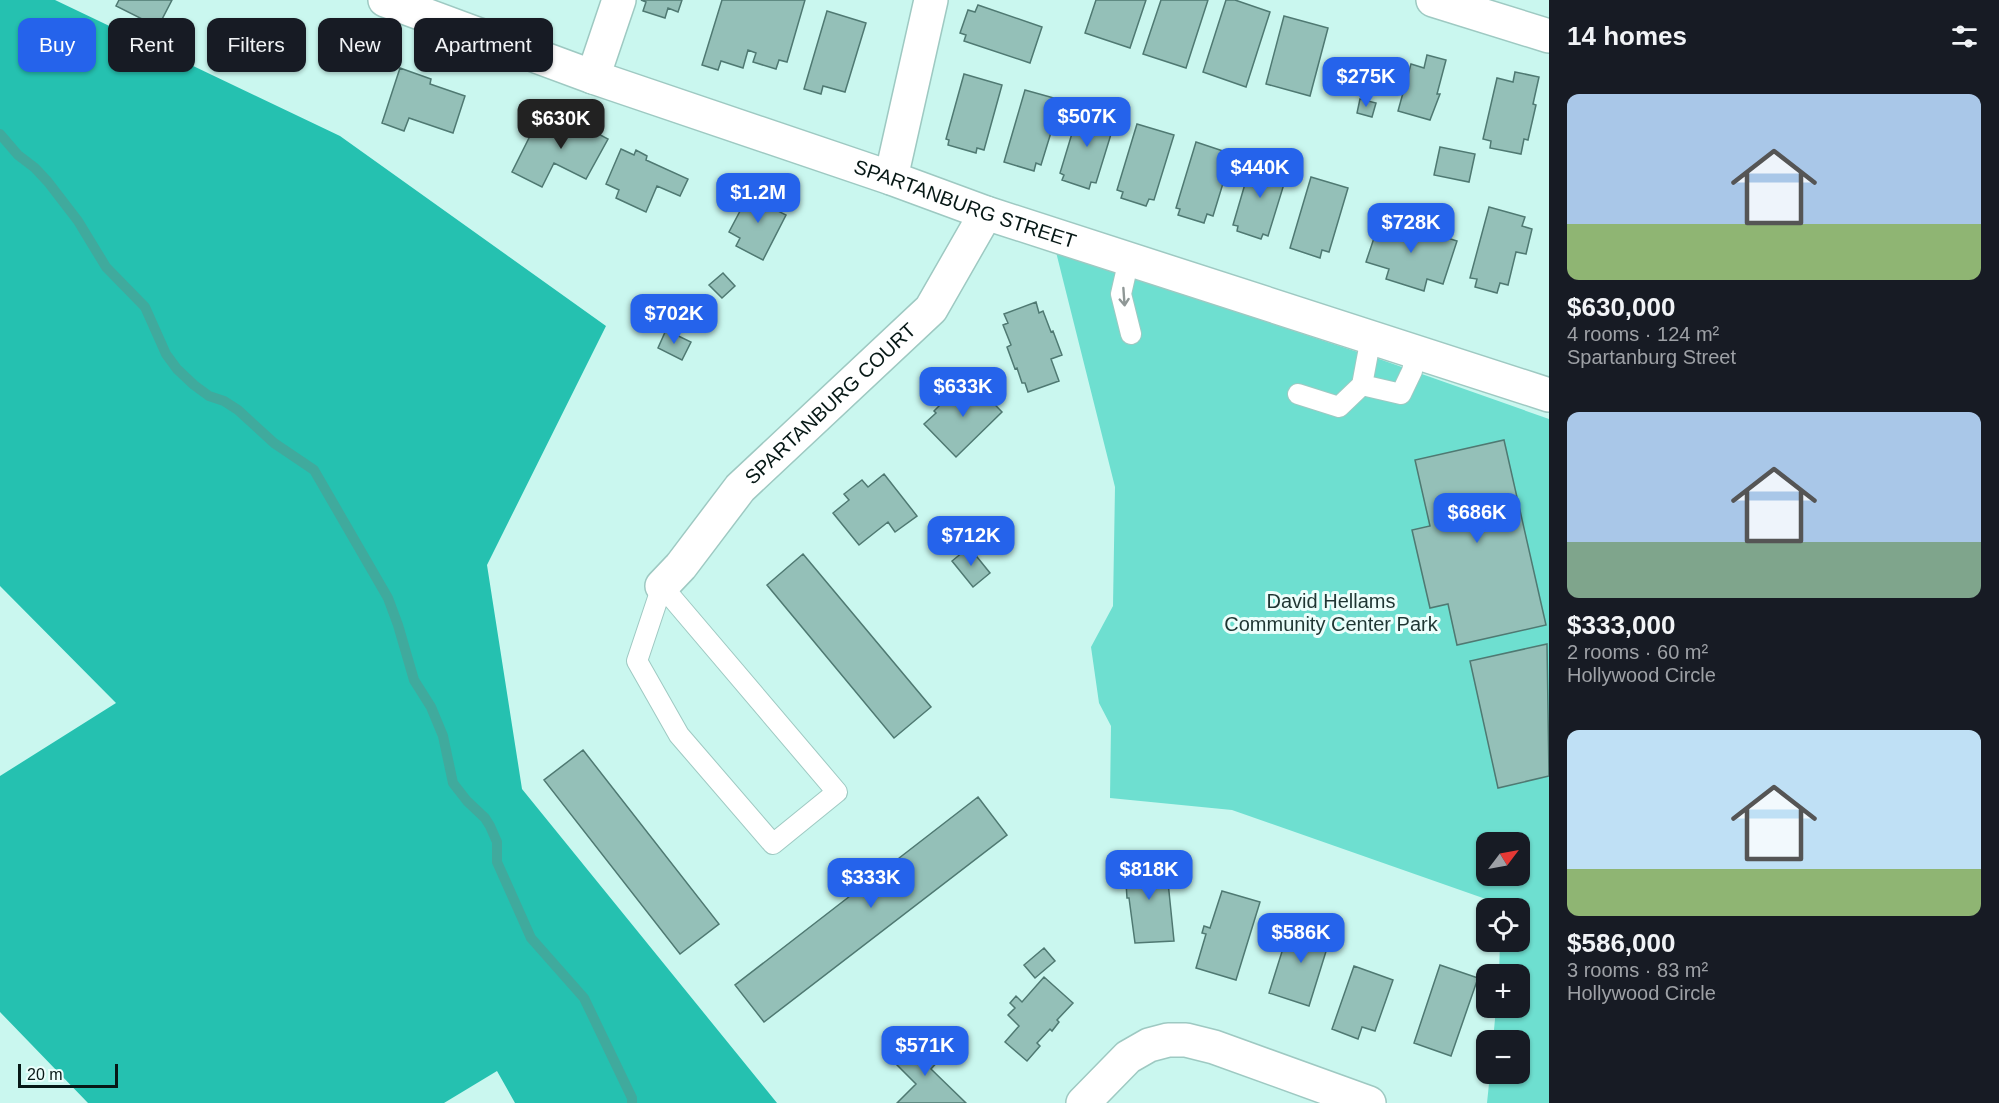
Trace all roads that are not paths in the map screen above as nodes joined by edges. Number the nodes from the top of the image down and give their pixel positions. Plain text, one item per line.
1 (619, 0) edge
2 (931, 0) edge
3 (1433, 0) edge
4 (390, 1) edge
5 (1549, 36) edge
6 (593, 77) junction
7 (891, 178) junction
8 (986, 213) junction
9 (1129, 259) junction
10 (1131, 334) dead end
11 (1371, 337) junction
12 (1416, 352) junction
13 (1362, 385) junction
14 (1298, 394) dead end
15 (1549, 394) edge
16 (662, 586) junction
17 (1083, 1103) edge
18 (1370, 1103) edge

1 - 6 street
2 - 7 street
3 - 5 street
4 - 6 street, SPARTANBURG STREET
6 - 7 street, SPARTANBURG STREET
7 - 8 street, SPARTANBURG STREET
8 - 9 street, SPARTANBURG STREET
8 - 16 street, SPARTANBURG COURT
9 -> 10 lane
9 - 11 street, SPARTANBURG STREET
11 - 12 street, SPARTANBURG STREET
11 - 13 lane
12 - 13 lane
12 - 15 street, SPARTANBURG STREET
13 - 14 lane
16 - 16 lane
17 - 18 street

